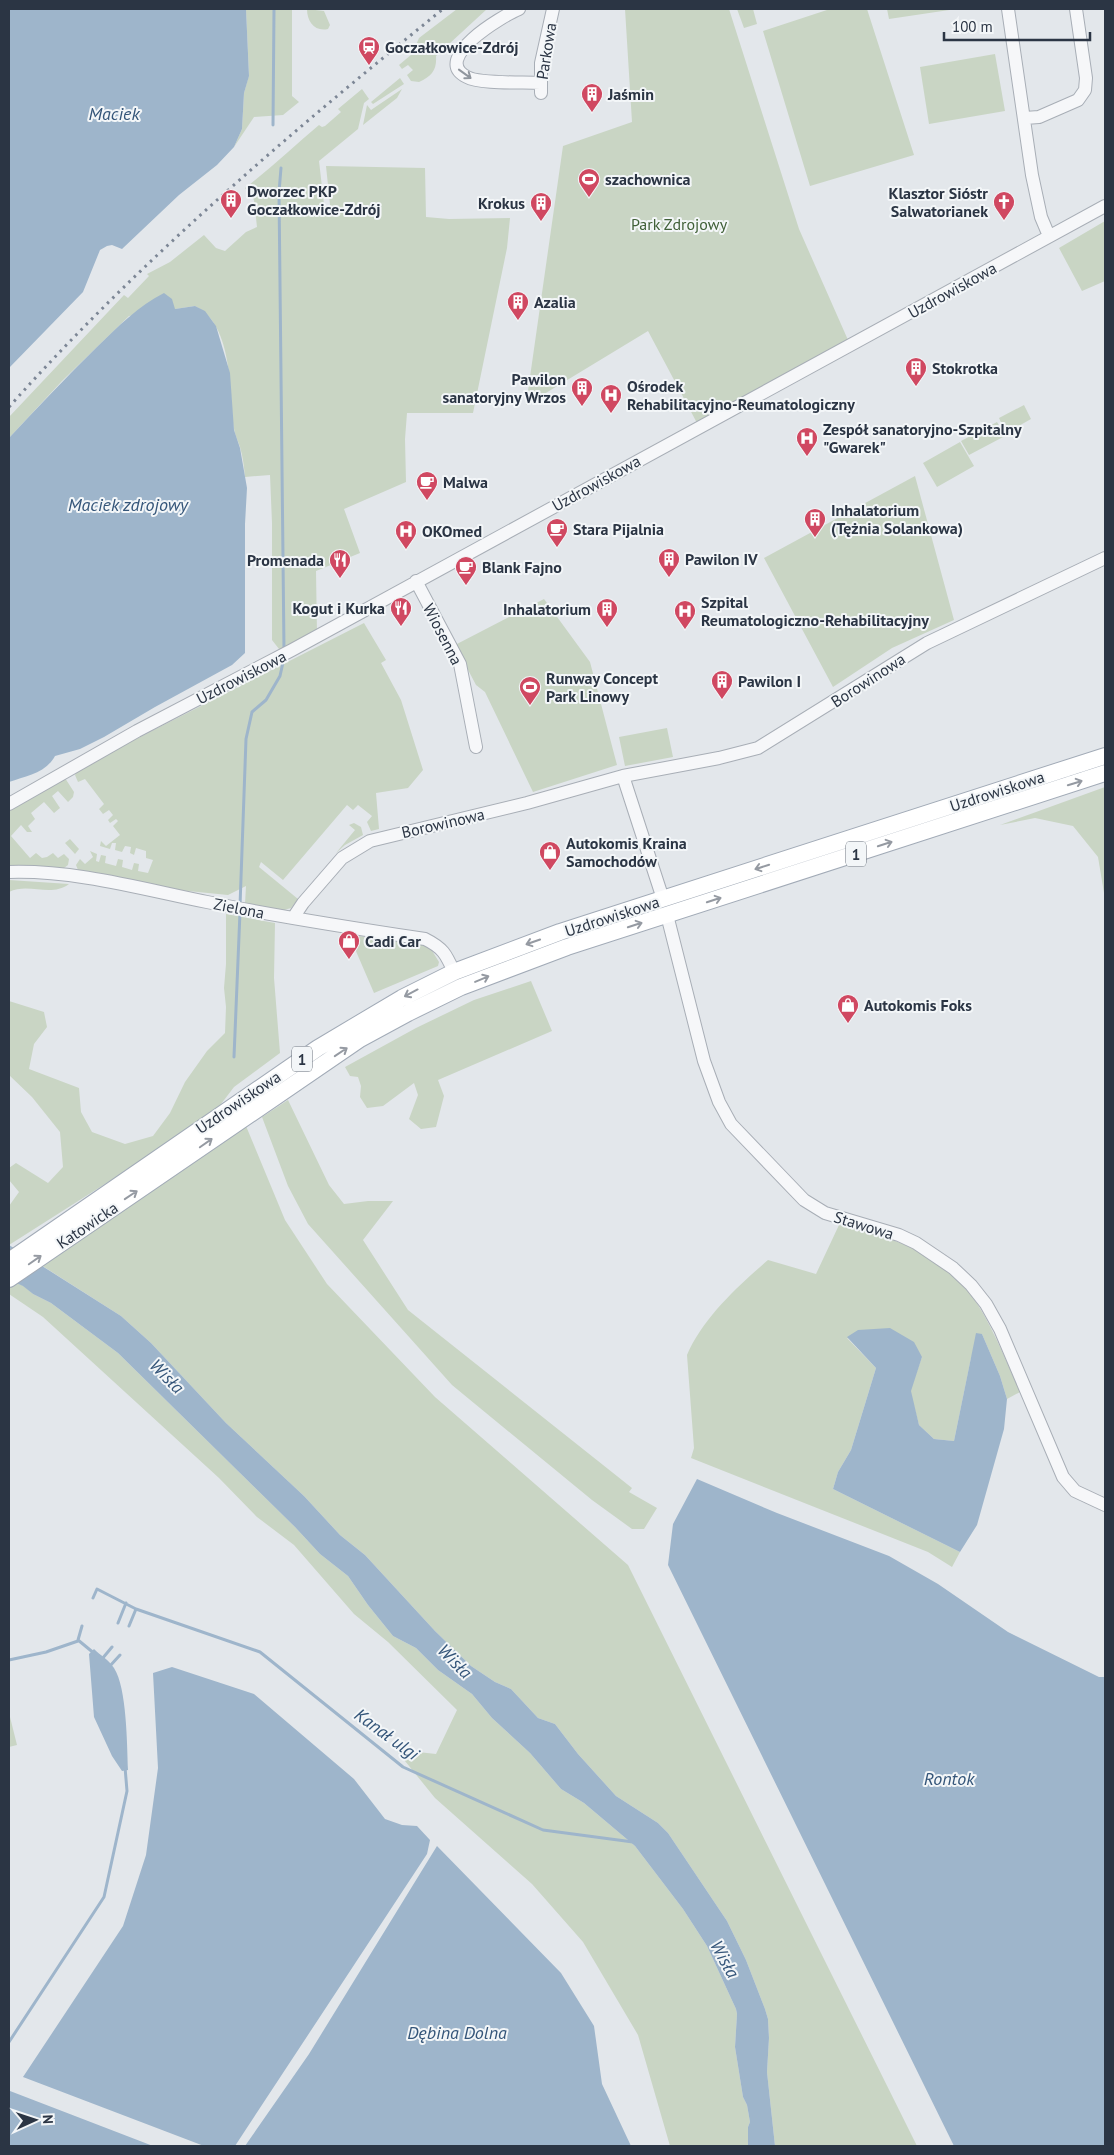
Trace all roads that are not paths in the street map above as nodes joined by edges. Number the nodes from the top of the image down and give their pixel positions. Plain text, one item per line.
1 (519, 9) edge
2 (553, 9) edge
3 (1008, 9) edge
4 (1076, 9) edge
5 (1025, 118) junction
6 (1105, 206) edge
7 (1049, 236) junction
8 (1105, 558) edge
9 (416, 581) junction
10 (476, 747) dead end
11 (1105, 756) edge
12 (1105, 774) edge
13 (623, 776) junction
14 (9, 804) edge
15 (9, 872) edge
16 (665, 907) junction
17 (293, 918) junction
18 (454, 972) junction
19 (161, 1164) junction
20 (59, 1236) junction
21 (9, 1261) edge
22 (9, 1279) edge
23 (1105, 1505) edge

1 -> 2 street, Parkowa
3 - 5 street
4 - 5 street
5 - 7 street
6 - 7 street, Uzdrowiskowa
7 - 9 street, Uzdrowiskowa
8 - 13 street, Borowinowa
9 - 10 street, Wiosenna
9 - 14 street, Uzdrowiskowa
11 -> 16 main road, Uzdrowiskowa / 1
16 -> 12 main road, Uzdrowiskowa / 1
13 - 16 street
13 - 17 street, Borowinowa
15 - 17 street, Zielona
16 -> 18 main road, Uzdrowiskowa / 1
19 -> 16 main road, Uzdrowiskowa / 1
16 - 23 street, Stawowa
17 - 18 street, Zielona
18 -> 19 main road, Uzdrowiskowa / 1
19 - 20 main road, Katowicka / 1
20 - 21 main road, Katowicka / 1
22 -> 20 main road, Katowicka / 1

